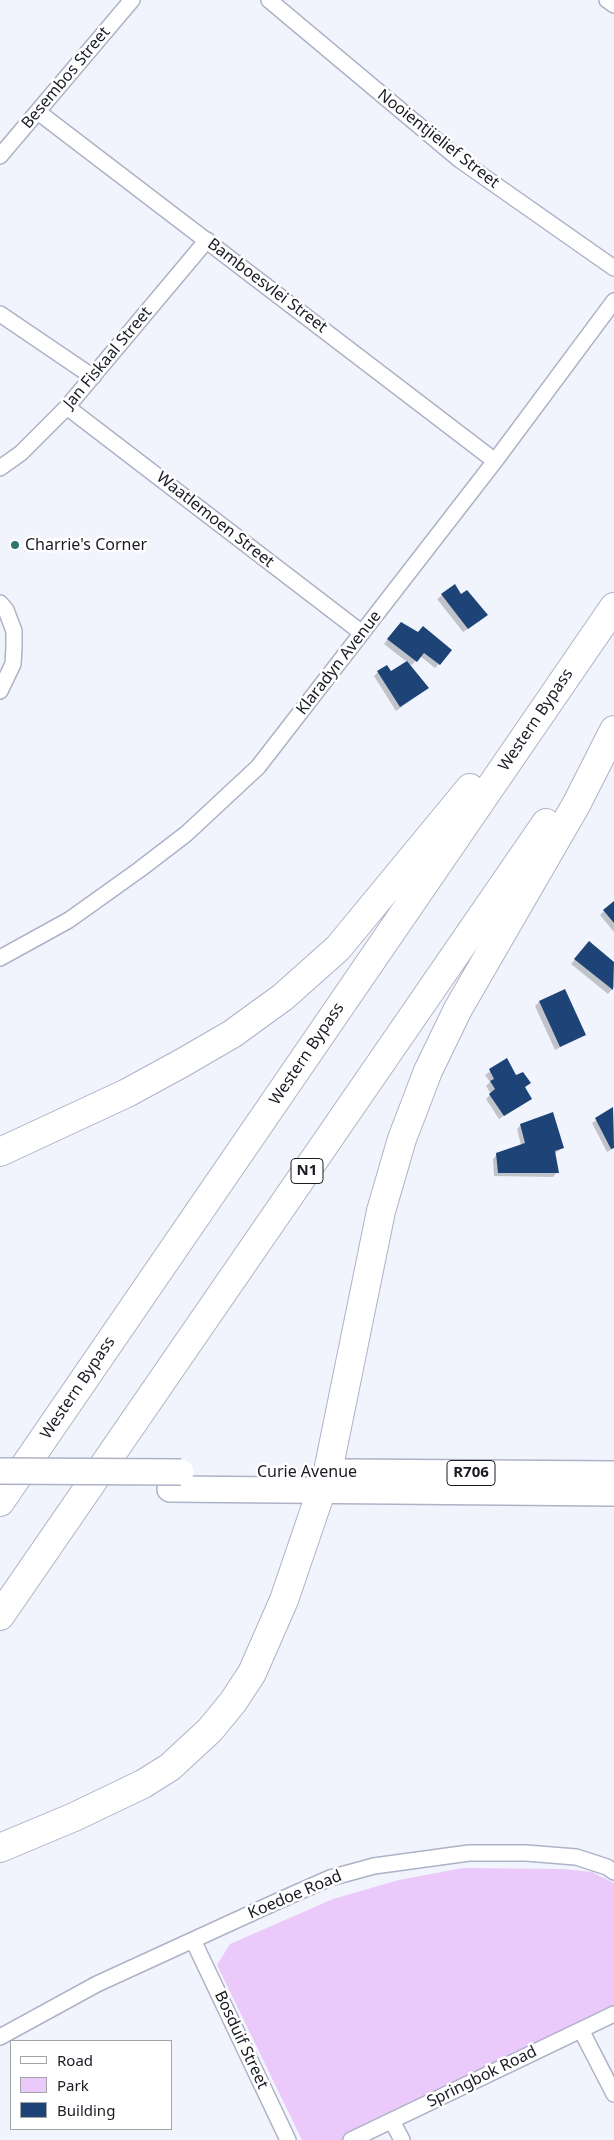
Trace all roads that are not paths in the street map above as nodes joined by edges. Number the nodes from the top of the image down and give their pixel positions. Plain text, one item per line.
1 (132, 0) edge
2 (269, 0) edge
3 (606, 0) edge
4 (614, 5) edge
5 (38, 112) junction
6 (0, 156) edge
7 (207, 240) junction
8 (614, 268) edge
9 (614, 302) edge
10 (0, 314) edge
11 (93, 377) junction
12 (68, 406) junction
13 (495, 460) junction
14 (0, 468) edge
15 (0, 603) edge
16 (610, 613) edge
17 (362, 633) junction
18 (0, 691) edge
19 (614, 726) edge
20 (614, 730) edge
21 (0, 958) edge
22 (0, 1152) edge
23 (0, 1471) edge
24 (614, 1474) edge
25 (176, 1481) junction
26 (325, 1481) junction
27 (0, 1488) edge
28 (614, 1492) edge
29 (0, 1502) edge
30 (0, 1616) edge
31 (0, 1848) edge
32 (614, 1872) edge
33 (193, 1940) junction
34 (614, 2014) edge
35 (581, 2030) junction
36 (0, 2037) edge
37 (614, 2094) edge
38 (392, 2121) junction
39 (288, 2140) edge
40 (351, 2140) edge
41 (402, 2140) edge

1 - 5 street, Besembos Street
2 - 8 street, Nooientjielief Street
3 - 4 street
5 - 6 street, Besembos Street
5 - 7 street, Bamboesvlei Street
7 - 11 street, Jan Fiskaal Street
7 - 13 street, Bamboesvlei Street
9 - 13 street, Klaradyn Avenue
10 - 11 street
11 - 12 street, Jan Fiskaal Street
12 - 14 street, Jan Fiskaal Street
12 - 17 street, Waatlemoen Street
13 - 17 street, Klaradyn Avenue
15 - 18 street
16 - 22 highway
16 - 29 highway, Western Bypass
17 - 21 street, Klaradyn Avenue
19 - 30 highway, N1
20 - 26 highway
23 - 25 main road, Curie Avenue / R706, bridge
24 - 26 main road, Curie Avenue / R706
25 - 26 main road, Curie Avenue / R706
25 - 27 main road, Curie Avenue / R706
26 - 28 main road, Curie Avenue / R706
26 - 31 highway
32 - 33 street, Koedoe Road
33 - 36 street, Koedoe Road
33 - 39 street, Bosduif Street
34 - 35 street, Springbok Road
35 - 37 street
35 - 38 street, Springbok Road
38 - 40 street, Springbok Road
38 - 41 street

